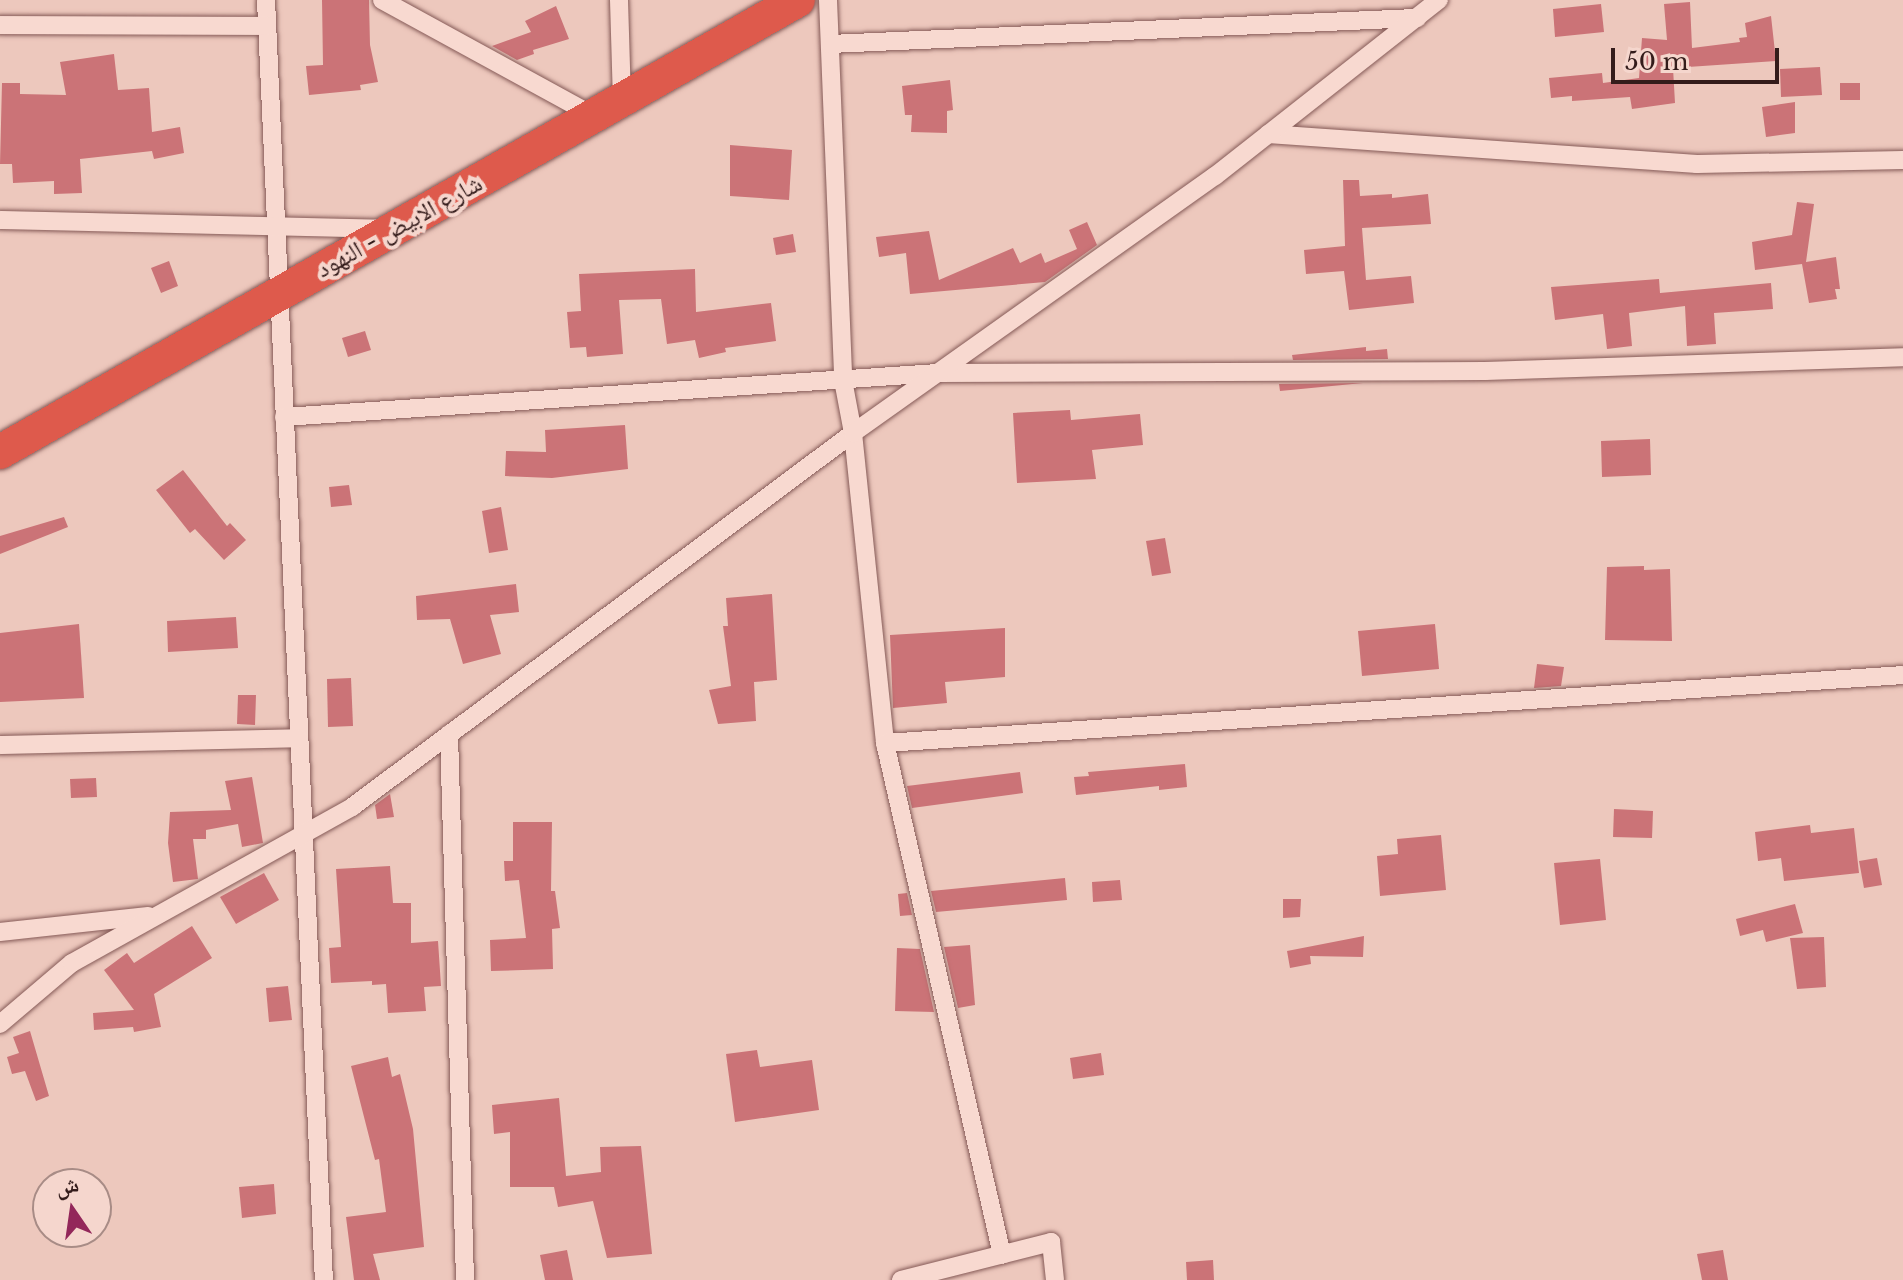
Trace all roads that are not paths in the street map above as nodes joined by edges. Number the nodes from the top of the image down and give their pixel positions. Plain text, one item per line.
1 (266, 0) edge
2 (382, 0) edge
3 (619, 0) edge
4 (798, 0) edge
5 (828, 0) edge
6 (1439, 0) edge
7 (1417, 18) junction
8 (0, 25) edge
9 (267, 26) junction
10 (830, 44) junction
11 (608, 108) junction
12 (1268, 134) junction
13 (1903, 160) edge
14 (0, 220) edge
15 (275, 227) junction
16 (394, 229) junction
17 (278, 295) junction
18 (1903, 357) edge
19 (937, 373) junction
20 (843, 380) junction
21 (284, 417) junction
22 (853, 433) junction
23 (0, 452) edge
24 (1903, 675) edge
25 (449, 734) junction
26 (299, 738) junction
27 (885, 743) junction
28 (0, 745) edge
29 (303, 834) junction
30 (159, 914) junction
31 (0, 932) edge
32 (0, 1024) edge
33 (1002, 1255) junction
34 (324, 1280) edge
35 (465, 1280) edge
36 (901, 1280) edge
37 (1055, 1280) edge

1 - 9 street
2 - 11 street
3 - 11 street
4 - 11 highway, شارع الابيض - النهود
5 - 10 street
6 - 7 street
7 - 10 street
7 - 12 street
8 - 9 street
9 - 15 street
10 - 20 street
11 - 16 highway, شارع الابيض - النهود
12 - 13 street
12 - 19 street
14 - 15 street
15 - 16 street
15 - 17 street
16 - 17 highway, شارع الابيض - النهود
17 - 21 street
17 - 23 highway, شارع الابيض - النهود
18 - 19 street
19 - 20 street
19 - 22 street
20 - 21 street
20 - 22 street
21 - 26 street
22 - 25 street
22 - 27 street
24 - 27 street
25 - 29 street
25 - 35 street
26 - 28 street
26 - 29 street
27 - 33 street
29 - 30 street
29 - 34 street
30 - 31 street
30 - 32 street
33 - 36 street
33 - 37 street

